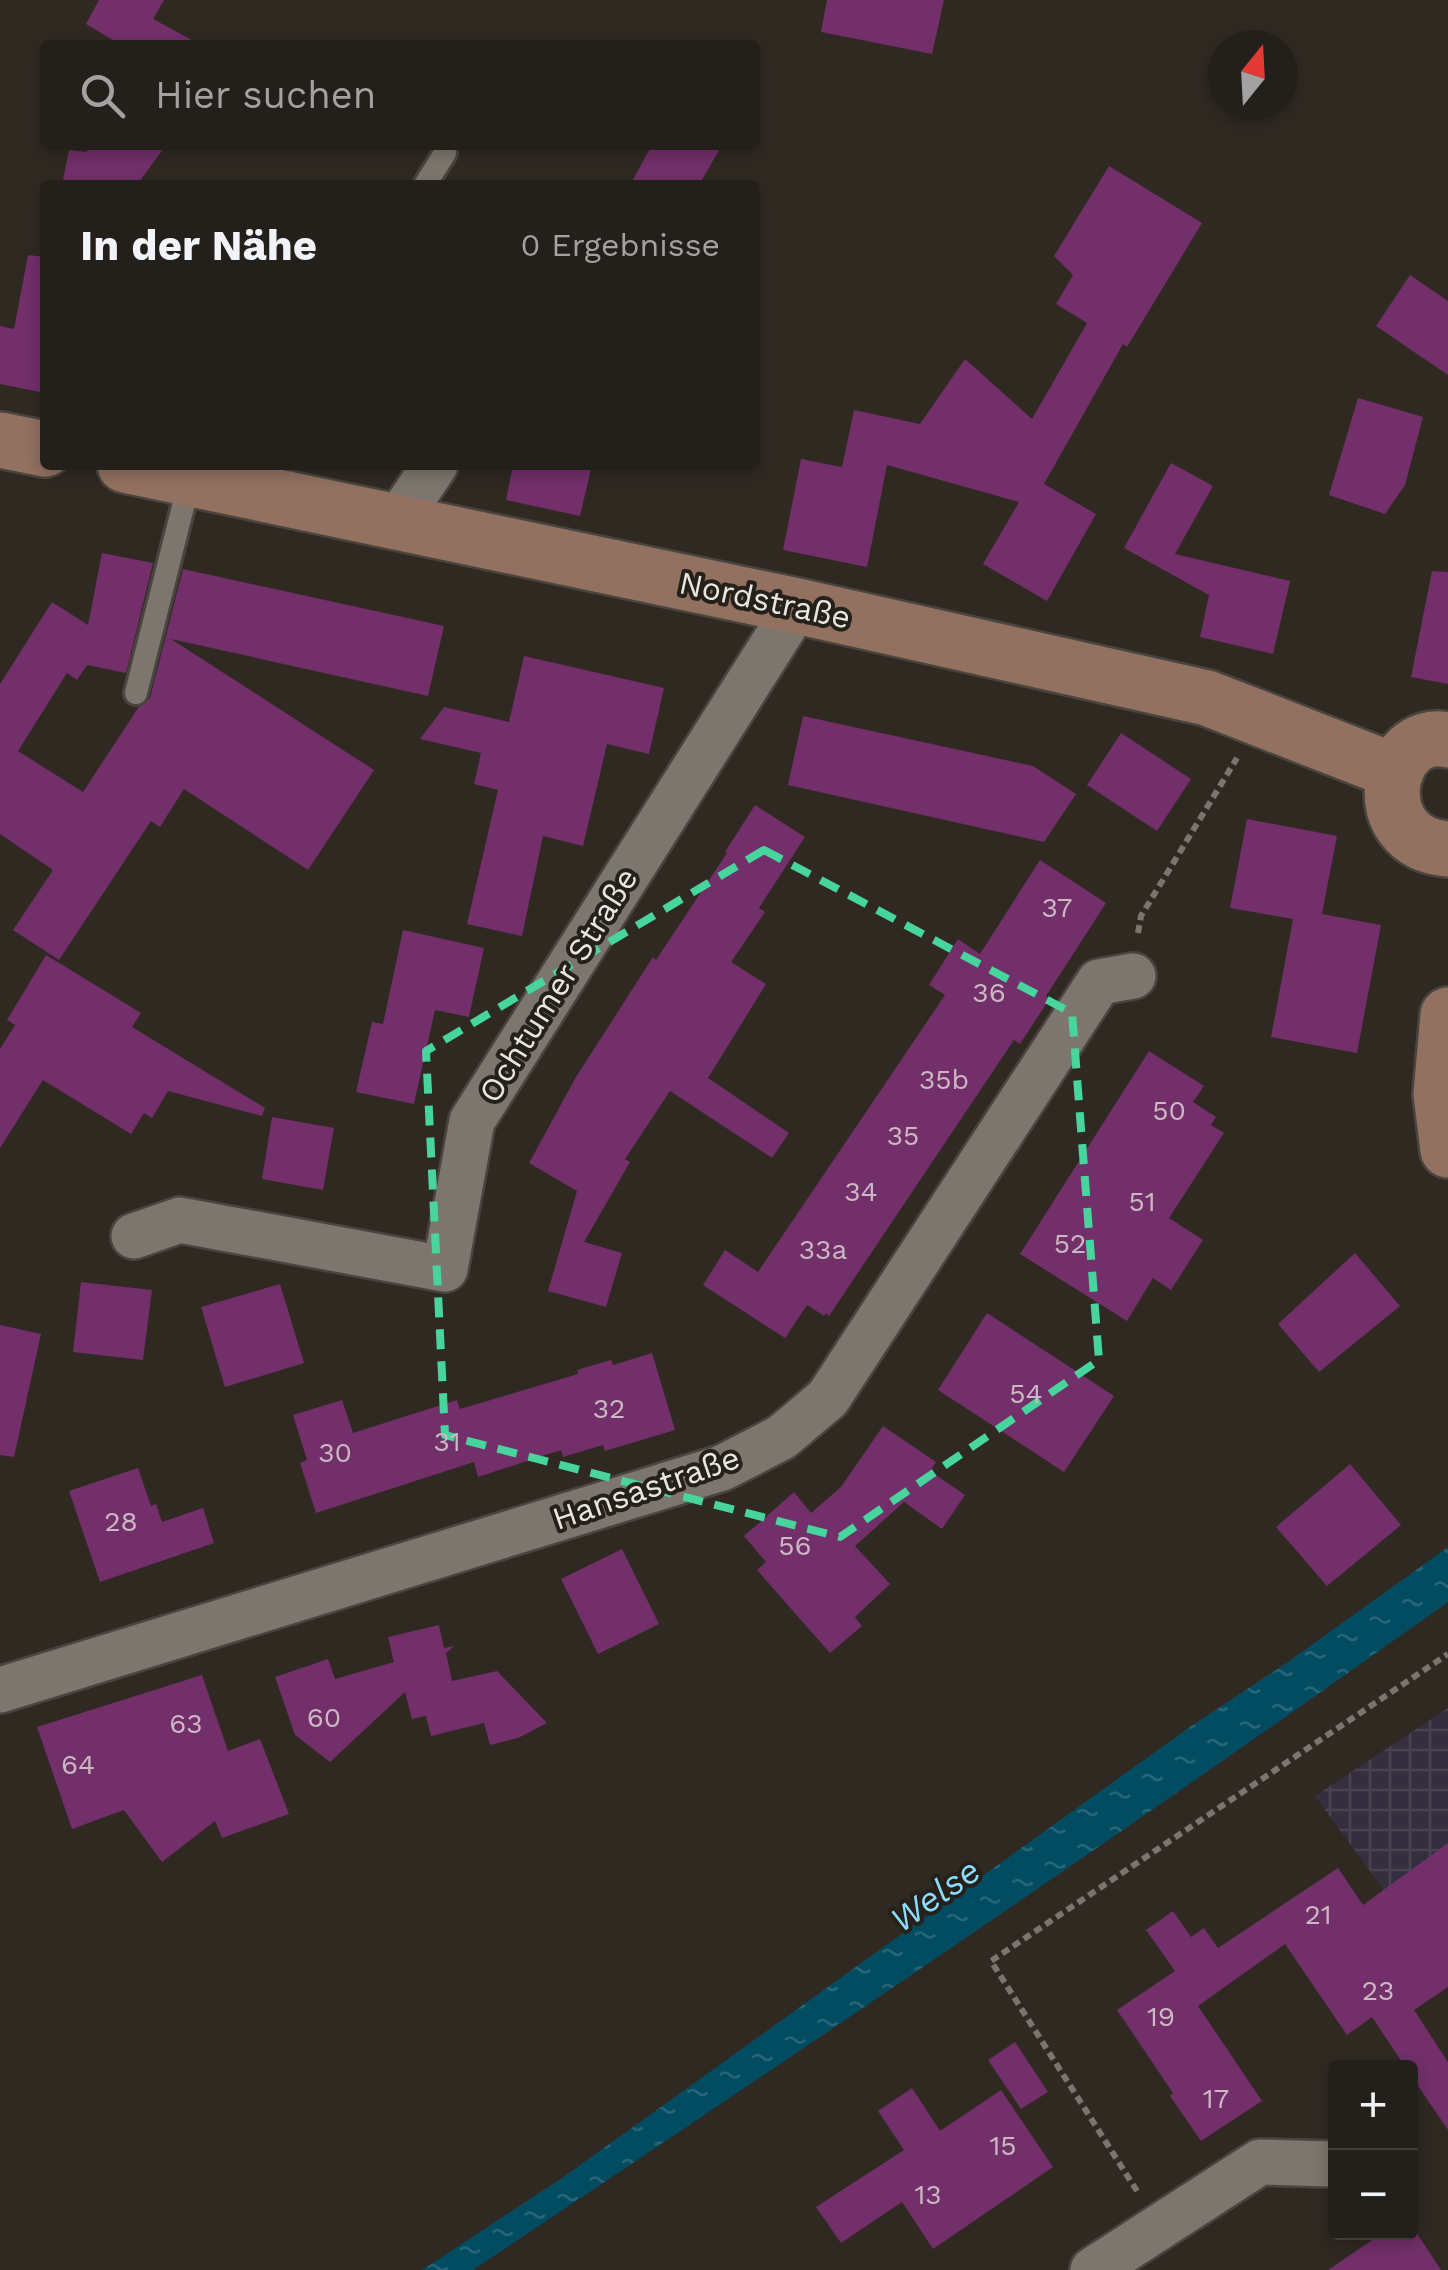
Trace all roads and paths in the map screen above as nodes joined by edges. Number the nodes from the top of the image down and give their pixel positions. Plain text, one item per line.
1 (445, 152) dead end
2 (428, 180) edge
3 (0, 440) edge
4 (40, 448) edge
5 (166, 470) edge
6 (433, 470) edge
7 (223, 477) edge
8 (396, 523) junction
9 (797, 606) junction
10 (136, 693) dead end
11 (1448, 740) edge
12 (1242, 750) dead end
13 (1394, 771) junction
14 (1448, 849) edge
15 (1132, 976) joint
16 (1448, 1015) edge
17 (1448, 1150) edge
18 (134, 1236) dead end
19 (1448, 1654) edge
20 (0, 1690) edge
21 (1328, 2164) edge
22 (1160, 2227) junction
23 (1092, 2270) edge

1 - 2 lane
3 - 4 street
5 - 7 street, Nordstraße
6 - 8 street
7 - 8 street, Nordstraße
7 - 10 lane
8 - 9 street, Nordstraße
9 - 13 street, Nordstraße
9 - 18 street, Ochtumer Straße
11 - 13 street
12 - 15 path
13 - 14 street
15 - 20 street, Hansastraße
16 - 17 street
19 - 22 path
21 - 22 street
22 - 23 street

